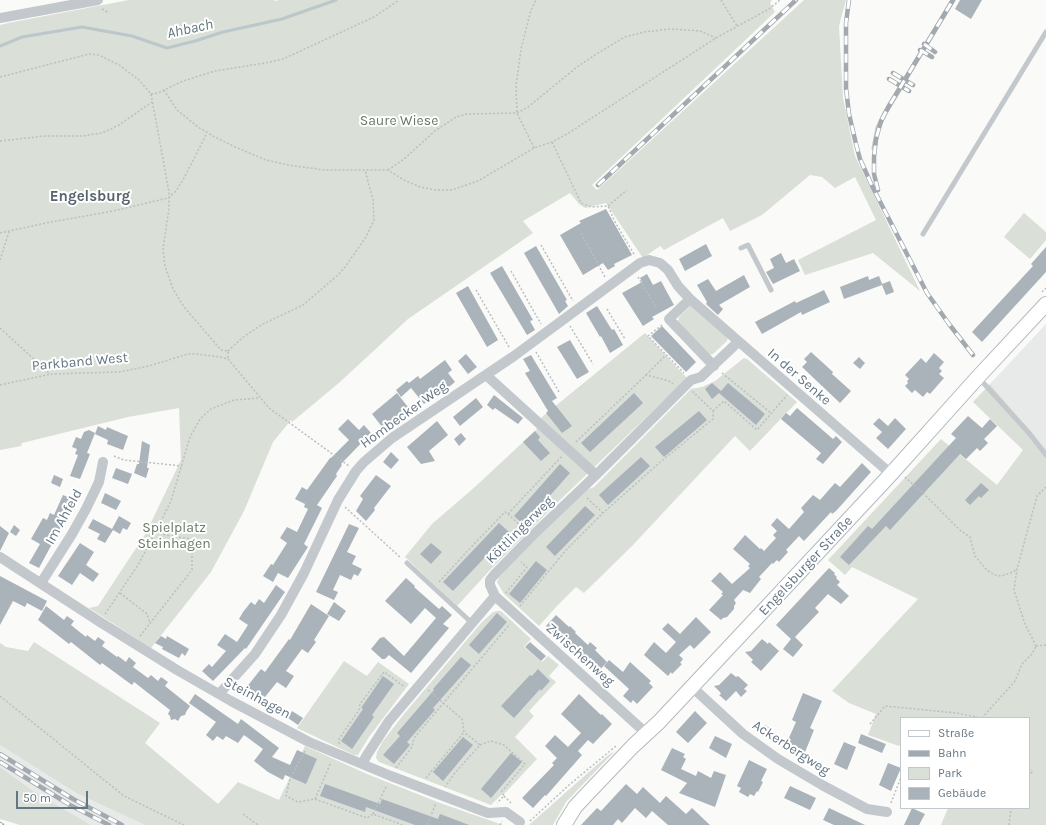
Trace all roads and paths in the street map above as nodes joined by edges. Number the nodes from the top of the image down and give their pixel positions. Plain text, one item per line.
1 (98, 0) edge
2 (399, 0) edge
3 (536, 0) edge
4 (721, 0) edge
5 (780, 0) edge
6 (953, 0) edge
7 (0, 18) edge
8 (737, 26) junction
9 (1046, 32) edge
10 (716, 38) junction
11 (0, 77) edge
12 (164, 90) junction
13 (151, 94) junction
14 (152, 102) junction
15 (517, 113) junction
16 (207, 133) junction
17 (0, 140) edge
18 (552, 142) junction
19 (534, 148) junction
20 (874, 148) dead end
21 (365, 170) junction
22 (388, 170) junction
23 (627, 190) dead end
24 (168, 198) junction
25 (608, 206) junction
26 (9, 232) junction
27 (0, 233) edge
28 (581, 233) dead end
29 (923, 234) dead end
30 (541, 245) dead end
31 (741, 248) dead end
32 (0, 260) edge
33 (636, 266) junction
34 (511, 272) dead end
35 (610, 285) junction
36 (476, 290) dead end
37 (771, 290) dead end
38 (690, 299) junction
39 (1046, 304) edge
40 (656, 308) dead end
41 (578, 309) junction
42 (607, 309) dead end
43 (566, 319) junction
44 (669, 319) junction
45 (0, 328) edge
46 (546, 333) junction
47 (625, 339) dead end
48 (738, 342) junction
49 (531, 343) junction
50 (228, 352) junction
51 (666, 355) junction
52 (514, 356) junction
53 (228, 359) junction
54 (592, 364) dead end
55 (714, 366) junction
56 (51, 374) junction
57 (486, 375) junction
58 (646, 375) junction
59 (978, 377) junction
60 (0, 384) edge
61 (686, 385) junction
62 (792, 389) junction
63 (559, 392) dead end
64 (260, 398) junction
65 (713, 411) junction
66 (771, 413) junction
67 (568, 450) junction
68 (1046, 455) edge
69 (114, 456) dead end
70 (103, 462) dead end
71 (182, 466) junction
72 (356, 471) junction
73 (893, 472) junction
74 (596, 475) junction
75 (1046, 487) edge
76 (579, 490) junction
77 (338, 500) junction
78 (603, 513) junction
79 (508, 514) junction
80 (156, 531) junction
81 (532, 536) junction
82 (191, 539) dead end
83 (192, 552) dead end
84 (513, 555) junction
85 (0, 557) edge
86 (407, 563) joint
87 (1017, 569) junction
88 (41, 583) junction
89 (434, 588) junction
90 (120, 593) junction
91 (506, 593) dead end
92 (495, 596) junction
93 (515, 615) junction
94 (100, 622) junction
95 (150, 623) junction
96 (472, 623) junction
97 (134, 644) junction
98 (1046, 645) edge
99 (1036, 646) junction
100 (420, 683) junction
101 (692, 687) junction
102 (412, 692) junction
103 (219, 694) junction
104 (0, 696) edge
105 (444, 703) junction
106 (977, 717) edge
107 (983, 717) edge
108 (870, 724) dead end
109 (464, 732) junction
110 (647, 734) junction
111 (310, 742) junction
112 (619, 743) dead end
113 (480, 745) junction
114 (335, 753) junction
115 (362, 764) junction
116 (391, 776) junction
117 (900, 780) edge
118 (419, 787) junction
119 (440, 795) junction
120 (315, 799) junction
121 (1011, 809) edge
122 (488, 812) junction
123 (887, 812) joint
124 (243, 814) dead end
125 (373, 814) junction
126 (520, 822) dead end
127 (184, 825) edge
128 (258, 825) edge
129 (404, 825) edge
130 (427, 825) edge
131 (533, 825) edge
132 (564, 825) edge
133 (1009, 825) edge

1 - 7 street
2 - 12 path
3 - 15 path
4 - 8 path
5 - 8 path
6 - 20 lane
8 - 10 path
9 - 29 lane
10 - 15 path
10 - 18 path
11 - 13 path
12 - 13 path
12 - 16 path
13 - 14 path
14 - 17 path
14 - 24 path
15 - 19 path
15 - 22 path
16 - 21 path
16 - 24 path
18 - 19 path
18 - 25 path
19 - 22 path
21 - 22 path
21 - 50 path
23 - 25 path
24 - 26 path
24 - 50 path
25 - 33 path
26 - 27 path
26 - 32 path
28 - 35 path
30 - 41 path
31 - 37 lane
33 - 35 street
33 - 38 street, In der Senke
33 - 40 path
34 - 46 path
35 - 41 street
36 - 52 path
38 - 44 street
38 - 48 street, In der Senke
39 - 59 street, Engelsburger Straße
41 - 43 street
42 - 47 path
43 - 46 street
43 - 54 path
44 - 51 path
44 - 55 street
45 - 56 path
46 - 49 street
48 - 55 street, Köttlingerweg
48 - 62 street, In der Senke
49 - 52 street
49 - 63 path
50 - 53 path
51 - 58 path
51 - 61 path
52 - 57 street
53 - 56 path, Parkband West
53 - 64 path
55 - 61 street, Köttlingerweg
55 - 66 path
56 - 60 path, Parkband West
57 - 67 street
57 - 72 street, Hombecker Weg
58 - 61 path
58 - 67 path
59 - 68 lane
59 - 73 street, Engelsburger Straße
61 - 65 path
61 - 74 street, Köttlingerweg
62 - 66 path
62 - 73 street, In der Senke
64 - 71 path
64 - 72 path
65 - 66 path
65 - 78 path
67 - 74 street
67 - 79 path
69 - 71 path
70 - 88 street, Im Ahfeld
71 - 80 path
72 - 77 street, Hombecker Weg
73 - 87 path
73 - 101 street, Engelsburger Straße
74 - 76 street, Köttlingerweg
75 - 87 path
76 - 78 path
76 - 81 street, Köttlingerweg
77 - 86 path
77 - 103 street, Hombecker Weg
78 - 93 path
79 - 81 path
79 - 89 path
80 - 82 path
80 - 90 path
81 - 84 street, Köttlingerweg
83 - 95 path
84 - 91 path
84 - 92 street, Köttlingerweg
85 - 88 street, Steinhagen
86 - 89 lane
87 - 99 path
88 - 94 street, Steinhagen
89 - 96 lane
90 - 94 path
90 - 95 path
92 - 93 street, Zwischenweg
92 - 96 street
93 - 105 path
93 - 110 street, Zwischenweg
94 - 97 street, Steinhagen
95 - 97 path
96 - 100 street
97 - 103 street, Steinhagen
98 - 99 path
99 - 107 path
100 - 102 street
100 - 105 path
101 - 110 street, Engelsburger Straße
101 - 123 street, Ackerbergweg
102 - 114 path
102 - 115 street
103 - 111 street, Steinhagen
104 - 127 path
105 - 109 path
105 - 116 path
106 - 108 path
109 - 113 path
109 - 118 path
110 - 132 street, Engelsburger Straße
111 - 114 street, Steinhagen
111 - 120 path
112 - 131 path
113 - 119 path
113 - 122 path
114 - 115 street, Steinhagen
114 - 120 path
115 - 116 street, Steinhagen
116 - 118 street, Steinhagen
116 - 125 path
117 - 123 path
118 - 119 street, Steinhagen
119 - 122 street, Steinhagen
119 - 130 path
120 - 125 path
121 - 133 path
122 - 126 street, Steinhagen
124 - 128 path
125 - 129 path

